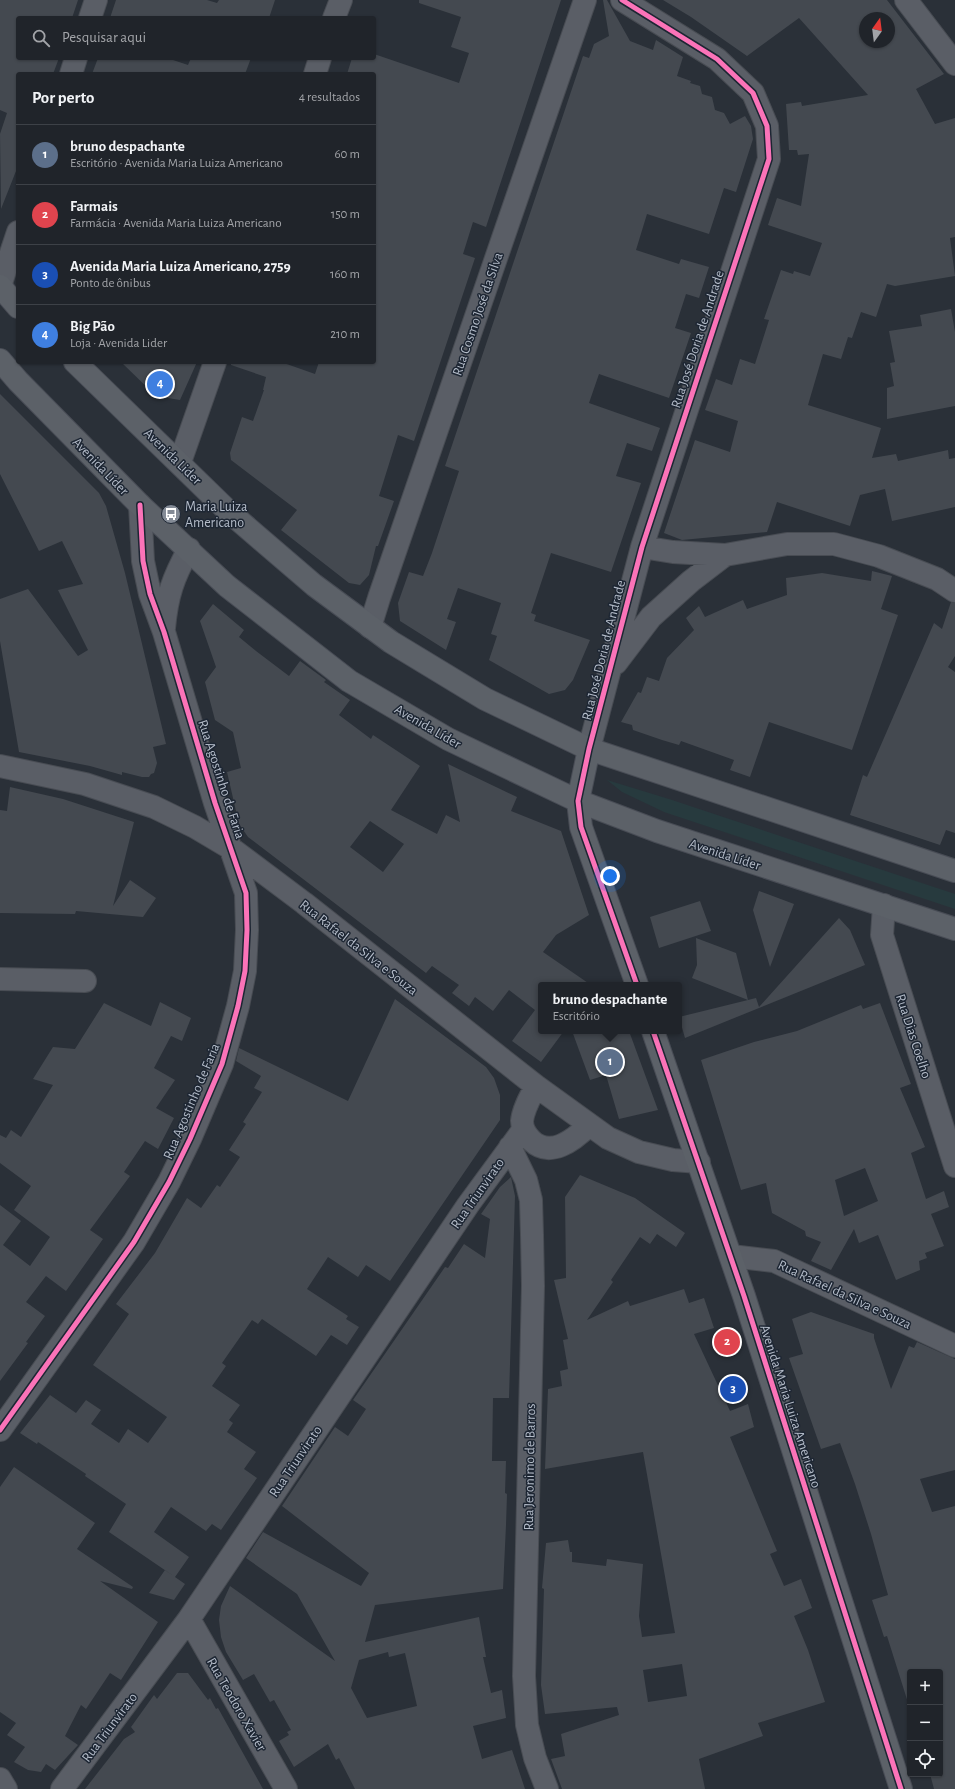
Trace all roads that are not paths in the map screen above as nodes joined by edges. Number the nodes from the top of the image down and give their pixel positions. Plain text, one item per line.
1 (96, 0) edge
2 (341, 0) edge
3 (585, 0) edge
4 (622, 0) edge
5 (906, 0) edge
6 (91, 16) edge
7 (335, 16) edge
8 (75, 60) edge
9 (319, 60) edge
10 (955, 64) edge
11 (72, 72) edge
12 (316, 72) edge
13 (16, 238) edge
14 (0, 286) edge
15 (16, 305) edge
16 (0, 360) edge
17 (77, 364) edge
18 (214, 364) edge
19 (180, 462) junction
20 (140, 505) junction
21 (642, 547) junction
22 (189, 549) junction
23 (725, 555) junction
24 (955, 591) edge
25 (370, 628) junction
26 (164, 632) junction
27 (610, 670) junction
28 (589, 749) junction
29 (0, 766) edge
30 (578, 801) junction
31 (232, 849) junction
32 (955, 871) edge
33 (884, 905) junction
34 (955, 929) edge
35 (0, 979) edge
36 (85, 980) dead end
37 (636, 982) edge
38 (654, 1034) edge
39 (536, 1086) junction
40 (589, 1125) junction
41 (517, 1138) junction
42 (699, 1162) junction
43 (955, 1166) edge
44 (731, 1256) junction
45 (955, 1346) edge
46 (0, 1430) edge
47 (189, 1619) junction
48 (0, 1779) edge
49 (6, 1789) edge
50 (62, 1789) edge
51 (286, 1789) edge
52 (547, 1789) edge
53 (901, 1789) edge

1 - 6 street
2 - 7 street
3 - 25 street, Rua Cosmo José da Silva
4 - 21 street, Rua José Doria de Andrade
5 - 10 street
8 - 11 street
9 - 12 street
13 - 14 street
14 - 15 main road
16 - 20 main road, Avenida Líder
17 - 19 main road, Avenida Lider
18 - 19 street
19 - 25 main road, Avenida Lider
20 - 22 main road, Avenida Líder
20 - 26 street, Rua Agostinho de Faria
21 - 23 street
21 - 27 street, Rua José Doria de Andrade
22 - 26 street, Rua Agostinho de Faria
22 - 30 main road, Avenida Líder
23 - 24 street
23 - 27 street
25 - 28 main road
26 - 31 street, Rua Agostinho de Faria
27 - 28 street, Rua José Doria de Andrade
28 - 30 main road
28 - 32 main road
29 - 31 street, Rua Rafael da Silva e Souza
30 - 33 main road, Avenida Líder
30 - 37 main road
31 - 39 street, Rua Rafael da Silva e Souza
31 - 46 street, Rua Agostinho de Faria
33 - 34 main road, Avenida Líder
33 - 43 street, Rua Dias Coelho
35 - 36 street
38 - 42 main road, Avenida Maria Luiza Americano
39 - 40 street, Rua Rafael da Silva e Souza
39 - 41 street
40 - 41 street
40 - 42 street, Rua Rafael da Silva e Souza
41 - 47 street, Rua Triunvirato
41 - 52 street, Rua Jeronimo de Barros
42 - 44 main road, Avenida Maria Luiza Americano
44 - 45 street, Rua Rafael da Silva e Souza
44 - 53 main road, Avenida Maria Luiza Americano
47 - 50 street, Rua Triunvirato
47 - 51 street, Rua Teodoro Xavier
48 - 49 street

